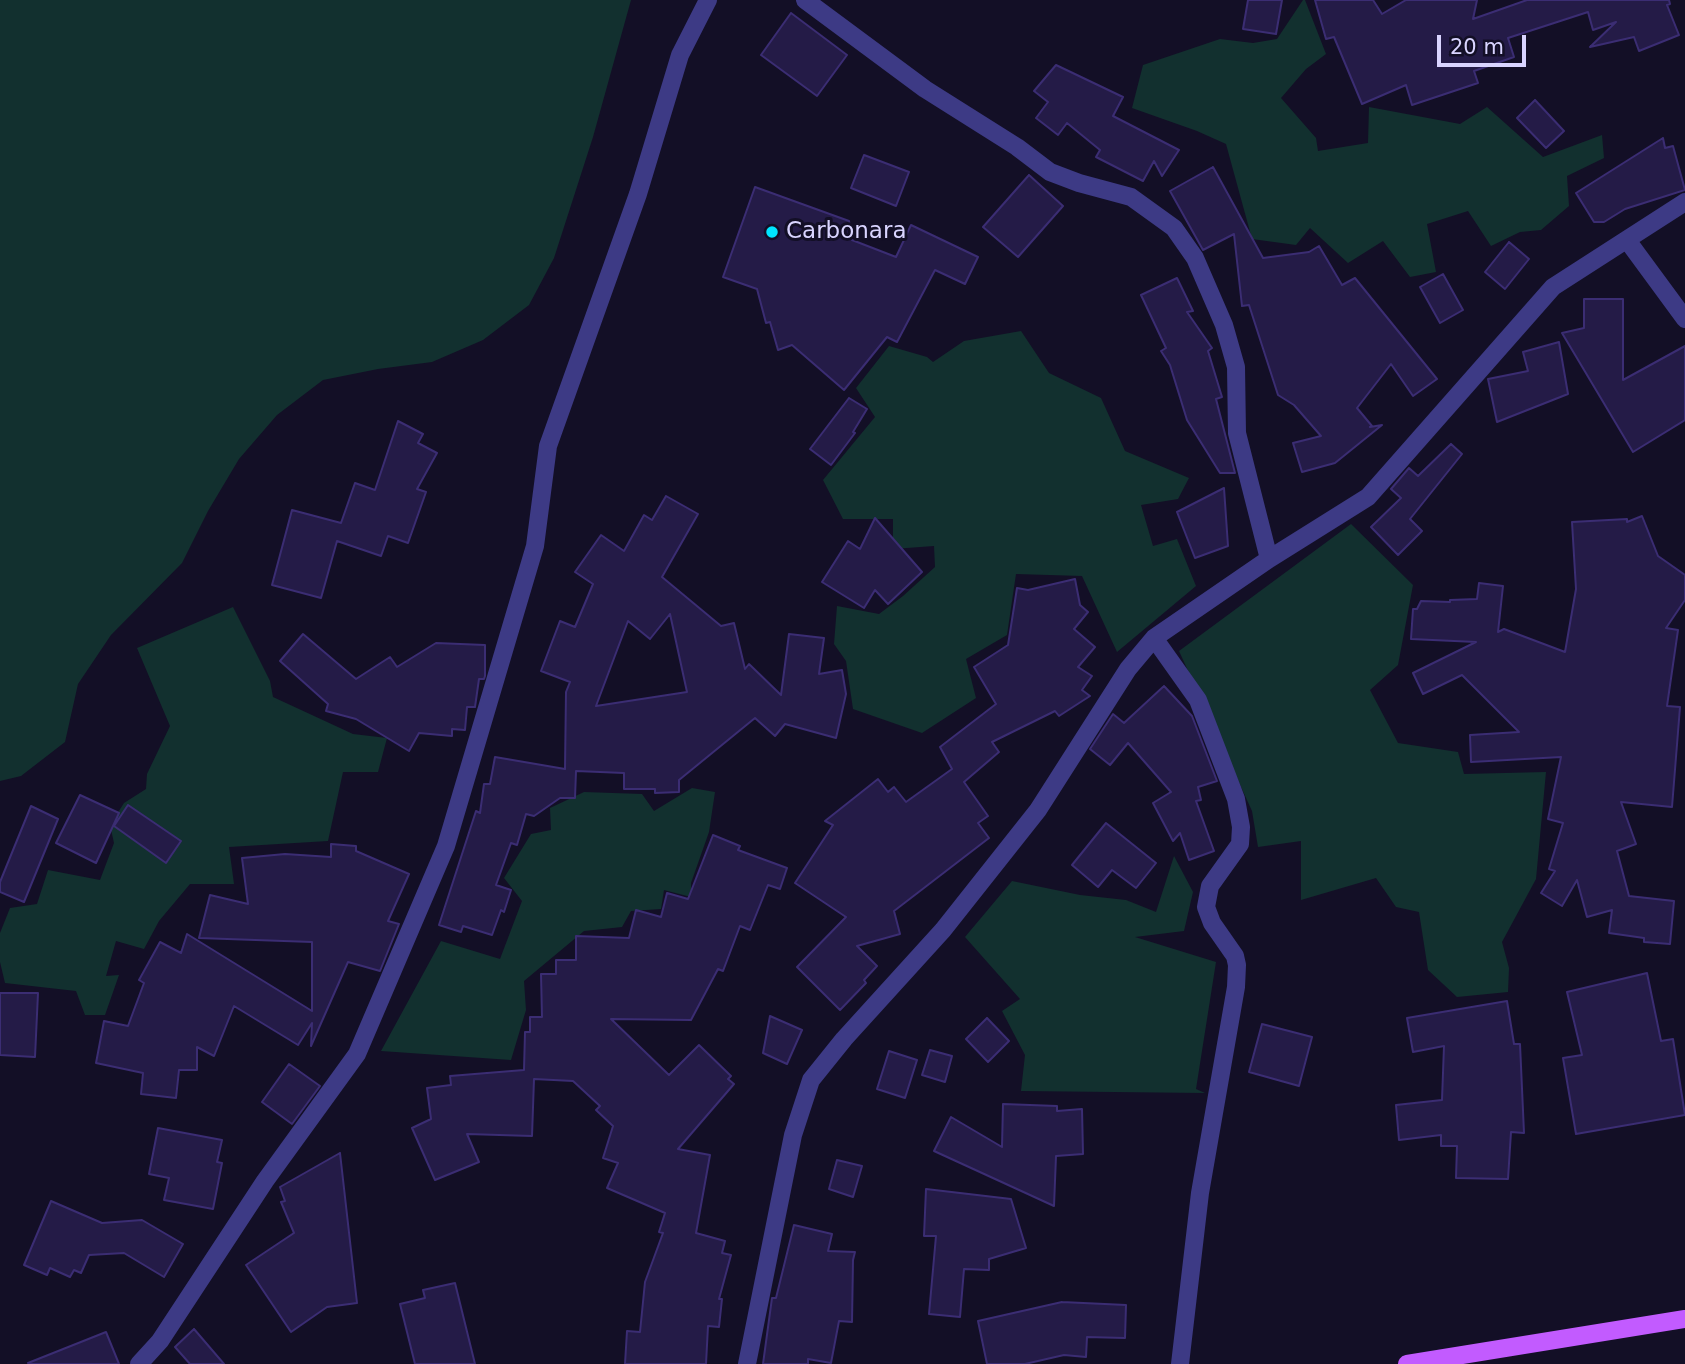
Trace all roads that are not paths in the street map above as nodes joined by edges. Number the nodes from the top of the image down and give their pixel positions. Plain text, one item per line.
1 (708, 0) edge
2 (805, 0) edge
3 (1685, 202) edge
4 (1627, 240) junction
5 (1685, 319) edge
6 (1269, 559) junction
7 (1154, 638) junction
8 (1685, 1319) edge
9 (139, 1364) edge
10 (747, 1364) edge
11 (1180, 1364) edge
12 (1407, 1364) edge

1 - 9 street
2 - 6 street
3 - 4 street
4 - 5 street
4 - 6 street
6 - 7 street
7 - 10 street
7 - 11 street
8 - 12 main road

